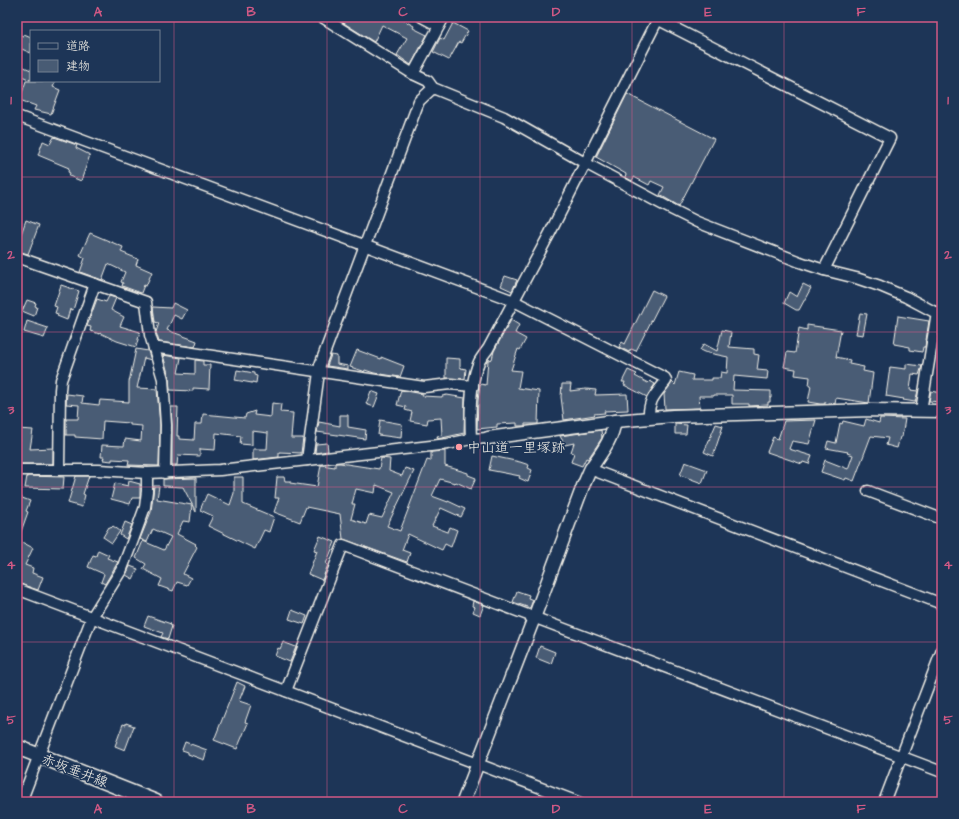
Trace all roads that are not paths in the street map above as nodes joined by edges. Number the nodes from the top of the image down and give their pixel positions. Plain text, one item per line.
1 (322, 17) edge
2 (422, 17) edge
3 (656, 18) edge
4 (441, 21) edge
5 (413, 74) junction
6 (433, 88) junction
7 (17, 116) edge
8 (585, 163) junction
9 (365, 246) junction
10 (17, 257) edge
11 (824, 270) junction
12 (96, 284) junction
13 (514, 301) junction
14 (939, 314) edge
15 (154, 349) junction
16 (319, 372) junction
17 (473, 386) junction
18 (921, 411) junction
19 (942, 411) edge
20 (649, 417) junction
21 (616, 421) junction
22 (488, 438) joint
23 (471, 439) junction
24 (307, 460) junction
25 (590, 469) junction
26 (17, 470) edge
27 (59, 470) junction
28 (147, 473) junction
29 (165, 473) junction
30 (868, 491) dead end
31 (942, 519) edge
32 (17, 589) edge
33 (942, 604) edge
34 (92, 617) junction
35 (534, 618) junction
36 (942, 650) edge
37 (286, 691) junction
38 (17, 747) edge
39 (39, 756) junction
40 (901, 757) junction
41 (477, 763) junction
42 (942, 772) edge
43 (21, 802) edge
44 (156, 802) edge
45 (463, 802) edge
46 (578, 802) edge
47 (884, 802) edge

1 - 5 street
2 - 4 street
3 - 8 street
3 - 11 street
4 - 5 street
5 - 6 street
6 - 8 street
6 - 9 street
7 - 9 street
8 - 11 street
8 - 13 street
9 - 13 street
9 - 16 street
10 - 12 street
11 - 14 street
12 - 15 street
12 - 27 street
13 - 17 street
13 - 20 street
14 - 18 street
15 - 16 street
15 - 29 street
16 - 17 street
16 - 24 street
17 - 23 street
18 - 19 street
18 - 20 street
20 - 21 street
21 - 22 street
21 - 25 street
22 - 23 street
23 - 24 street
24 - 29 street
25 - 33 street
25 - 35 street
26 - 27 street
27 - 28 street
28 - 29 street
28 - 34 street
30 - 31 street
32 - 34 street
34 - 37 street
34 - 39 street
35 - 37 street
35 - 40 street
35 - 41 street
36 - 40 street
37 - 41 street
38 - 39 main road, 赤坂垂井線
39 - 43 street
39 - 44 main road, 赤坂垂井線
40 - 42 street
40 - 47 street
41 - 45 street
41 - 46 street

